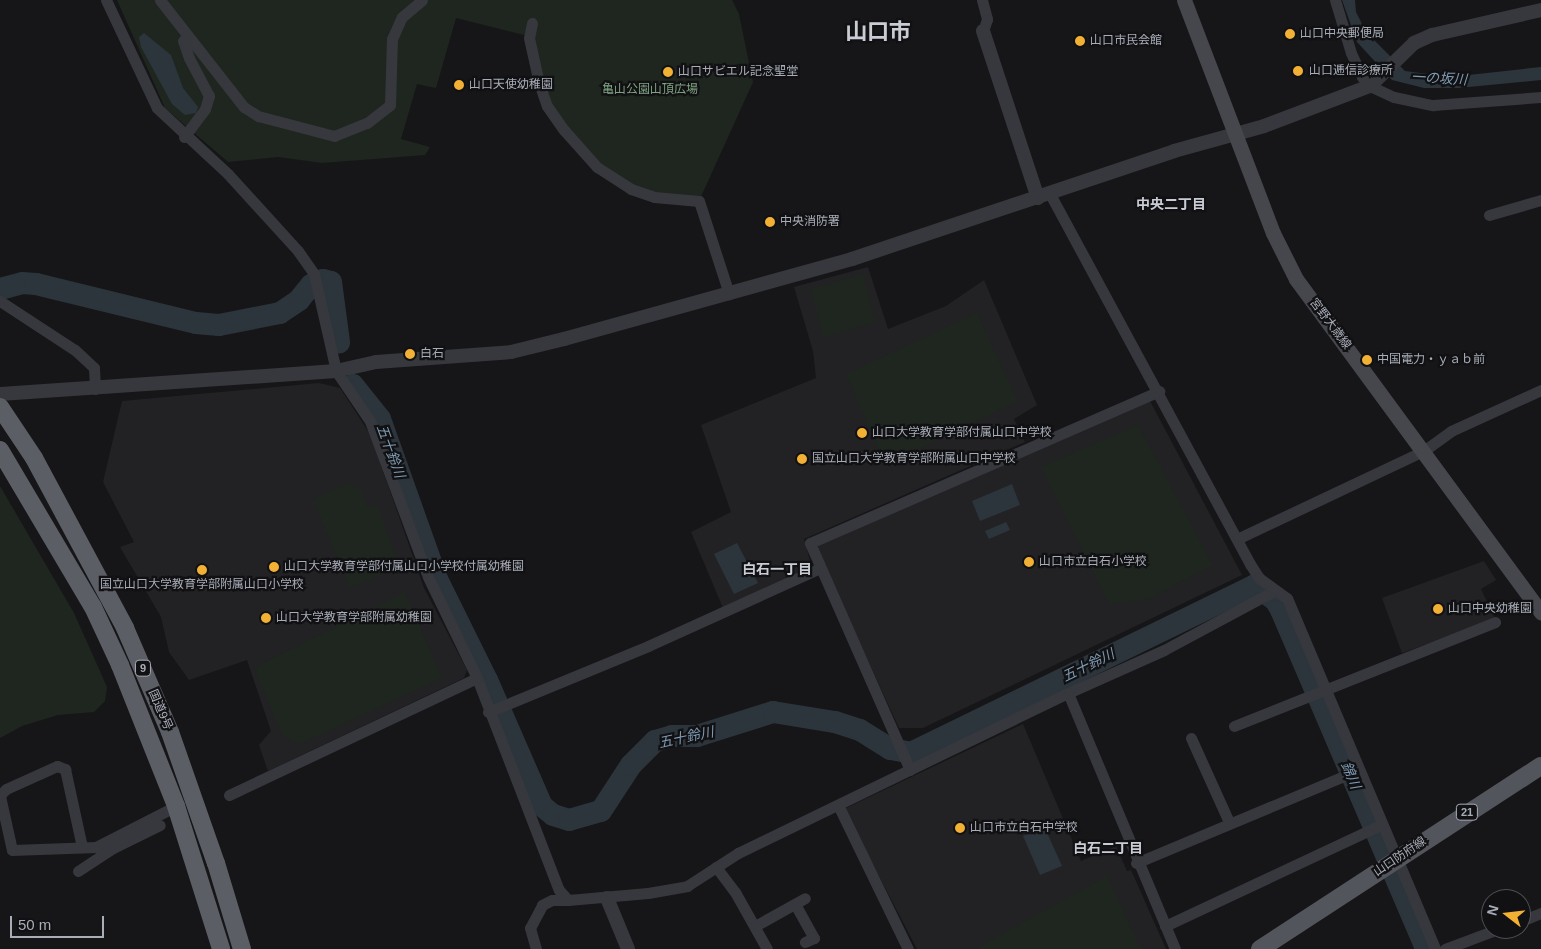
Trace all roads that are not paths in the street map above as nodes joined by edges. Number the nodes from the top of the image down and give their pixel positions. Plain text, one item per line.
1 (106, 0) edge
2 (160, 0) edge
3 (422, 0) edge
4 (982, 0) edge
5 (1184, 0) edge
6 (1335, 0) edge
7 (1541, 10) edge
8 (532, 23) dead end
9 (983, 31) joint
10 (187, 36) junction
11 (1374, 83) junction
12 (1541, 97) edge
13 (1236, 133) junction
14 (184, 137) junction
15 (1044, 196) junction
16 (1541, 200) edge
17 (1489, 215) dead end
18 (729, 294) junction
19 (0, 301) edge
20 (336, 371) junction
21 (95, 389) junction
22 (1541, 390) edge
23 (1159, 391) junction
24 (0, 394) edge
25 (0, 407) edge
26 (0, 450) edge
27 (1425, 450) junction
28 (1238, 539) junction
29 (820, 568) junction
30 (1274, 590) junction
31 (1541, 613) edge
32 (1496, 622) dead end
33 (477, 678) junction
34 (1323, 688) junction
35 (1068, 693) junction
36 (496, 708) junction
37 (1234, 726) dead end
38 (1191, 738) dead end
39 (908, 766) junction
40 (1541, 766) edge
41 (1358, 770) junction
42 (0, 795) edge
43 (229, 795) dead end
44 (838, 805) junction
45 (176, 806) junction
46 (1229, 822) junction
47 (160, 824) dead end
48 (1381, 825) junction
49 (110, 845) junction
50 (82, 847) junction
51 (1136, 863) junction
52 (1391, 863) junction
53 (716, 867) junction
54 (78, 871) dead end
55 (607, 898) junction
56 (568, 900) junction
57 (755, 926) junction
58 (1165, 926) junction
59 (1481, 935) edge
60 (805, 942) dead end
61 (221, 949) edge
62 (242, 949) edge
63 (536, 949) edge
64 (628, 949) edge
65 (767, 949) edge
66 (908, 949) edge
67 (1174, 949) edge
68 (1260, 949) edge
69 (1435, 949) edge
70 (1445, 949) edge

1 - 14 street
2 - 10 street
3 - 10 street
4 - 9 street
5 - 13 main road, 宮野大歳線
6 - 11 street
7 - 11 street
8 - 18 street
9 - 15 street
10 - 14 street
11 - 12 street
11 - 13 street
13 - 15 street
13 - 27 main road, 宮野大歳線
14 - 20 street
15 - 18 street
15 - 23 street
16 - 17 street
18 - 20 street
19 - 21 street
20 - 21 street
20 - 33 street
21 - 24 street
22 - 27 street
23 - 28 street
23 - 29 street
25 - 62 highway, 国道9号 / 9
26 - 45 highway, 国道9号 / 9
27 - 28 street
27 - 31 main road, 宮野大歳線
28 - 30 street
29 - 36 street
29 - 39 street
30 - 34 street
30 - 35 street
32 - 34 street
33 - 36 street
33 - 43 street
34 - 37 street
34 - 41 street
35 - 39 street
35 - 51 street
36 - 56 street
38 - 46 street
39 - 44 street
40 - 52 main road, 山口防府線 / 21
41 - 46 street
41 - 48 street
42 - 50 street
42 - 50 street
44 - 53 street
44 - 66 street
45 - 49 street
45 - 61 highway, 国道9号 / 9
46 - 51 street
47 - 49 street
48 - 52 street
48 - 58 street
49 - 50 street
49 - 54 street
51 - 58 street
52 - 68 main road, 山口防府線 / 21
52 - 69 street
53 - 55 street
53 - 57 street
55 - 56 street
55 - 64 street
56 - 63 street
57 - 60 street
57 - 65 street
58 - 67 street
59 - 70 street

